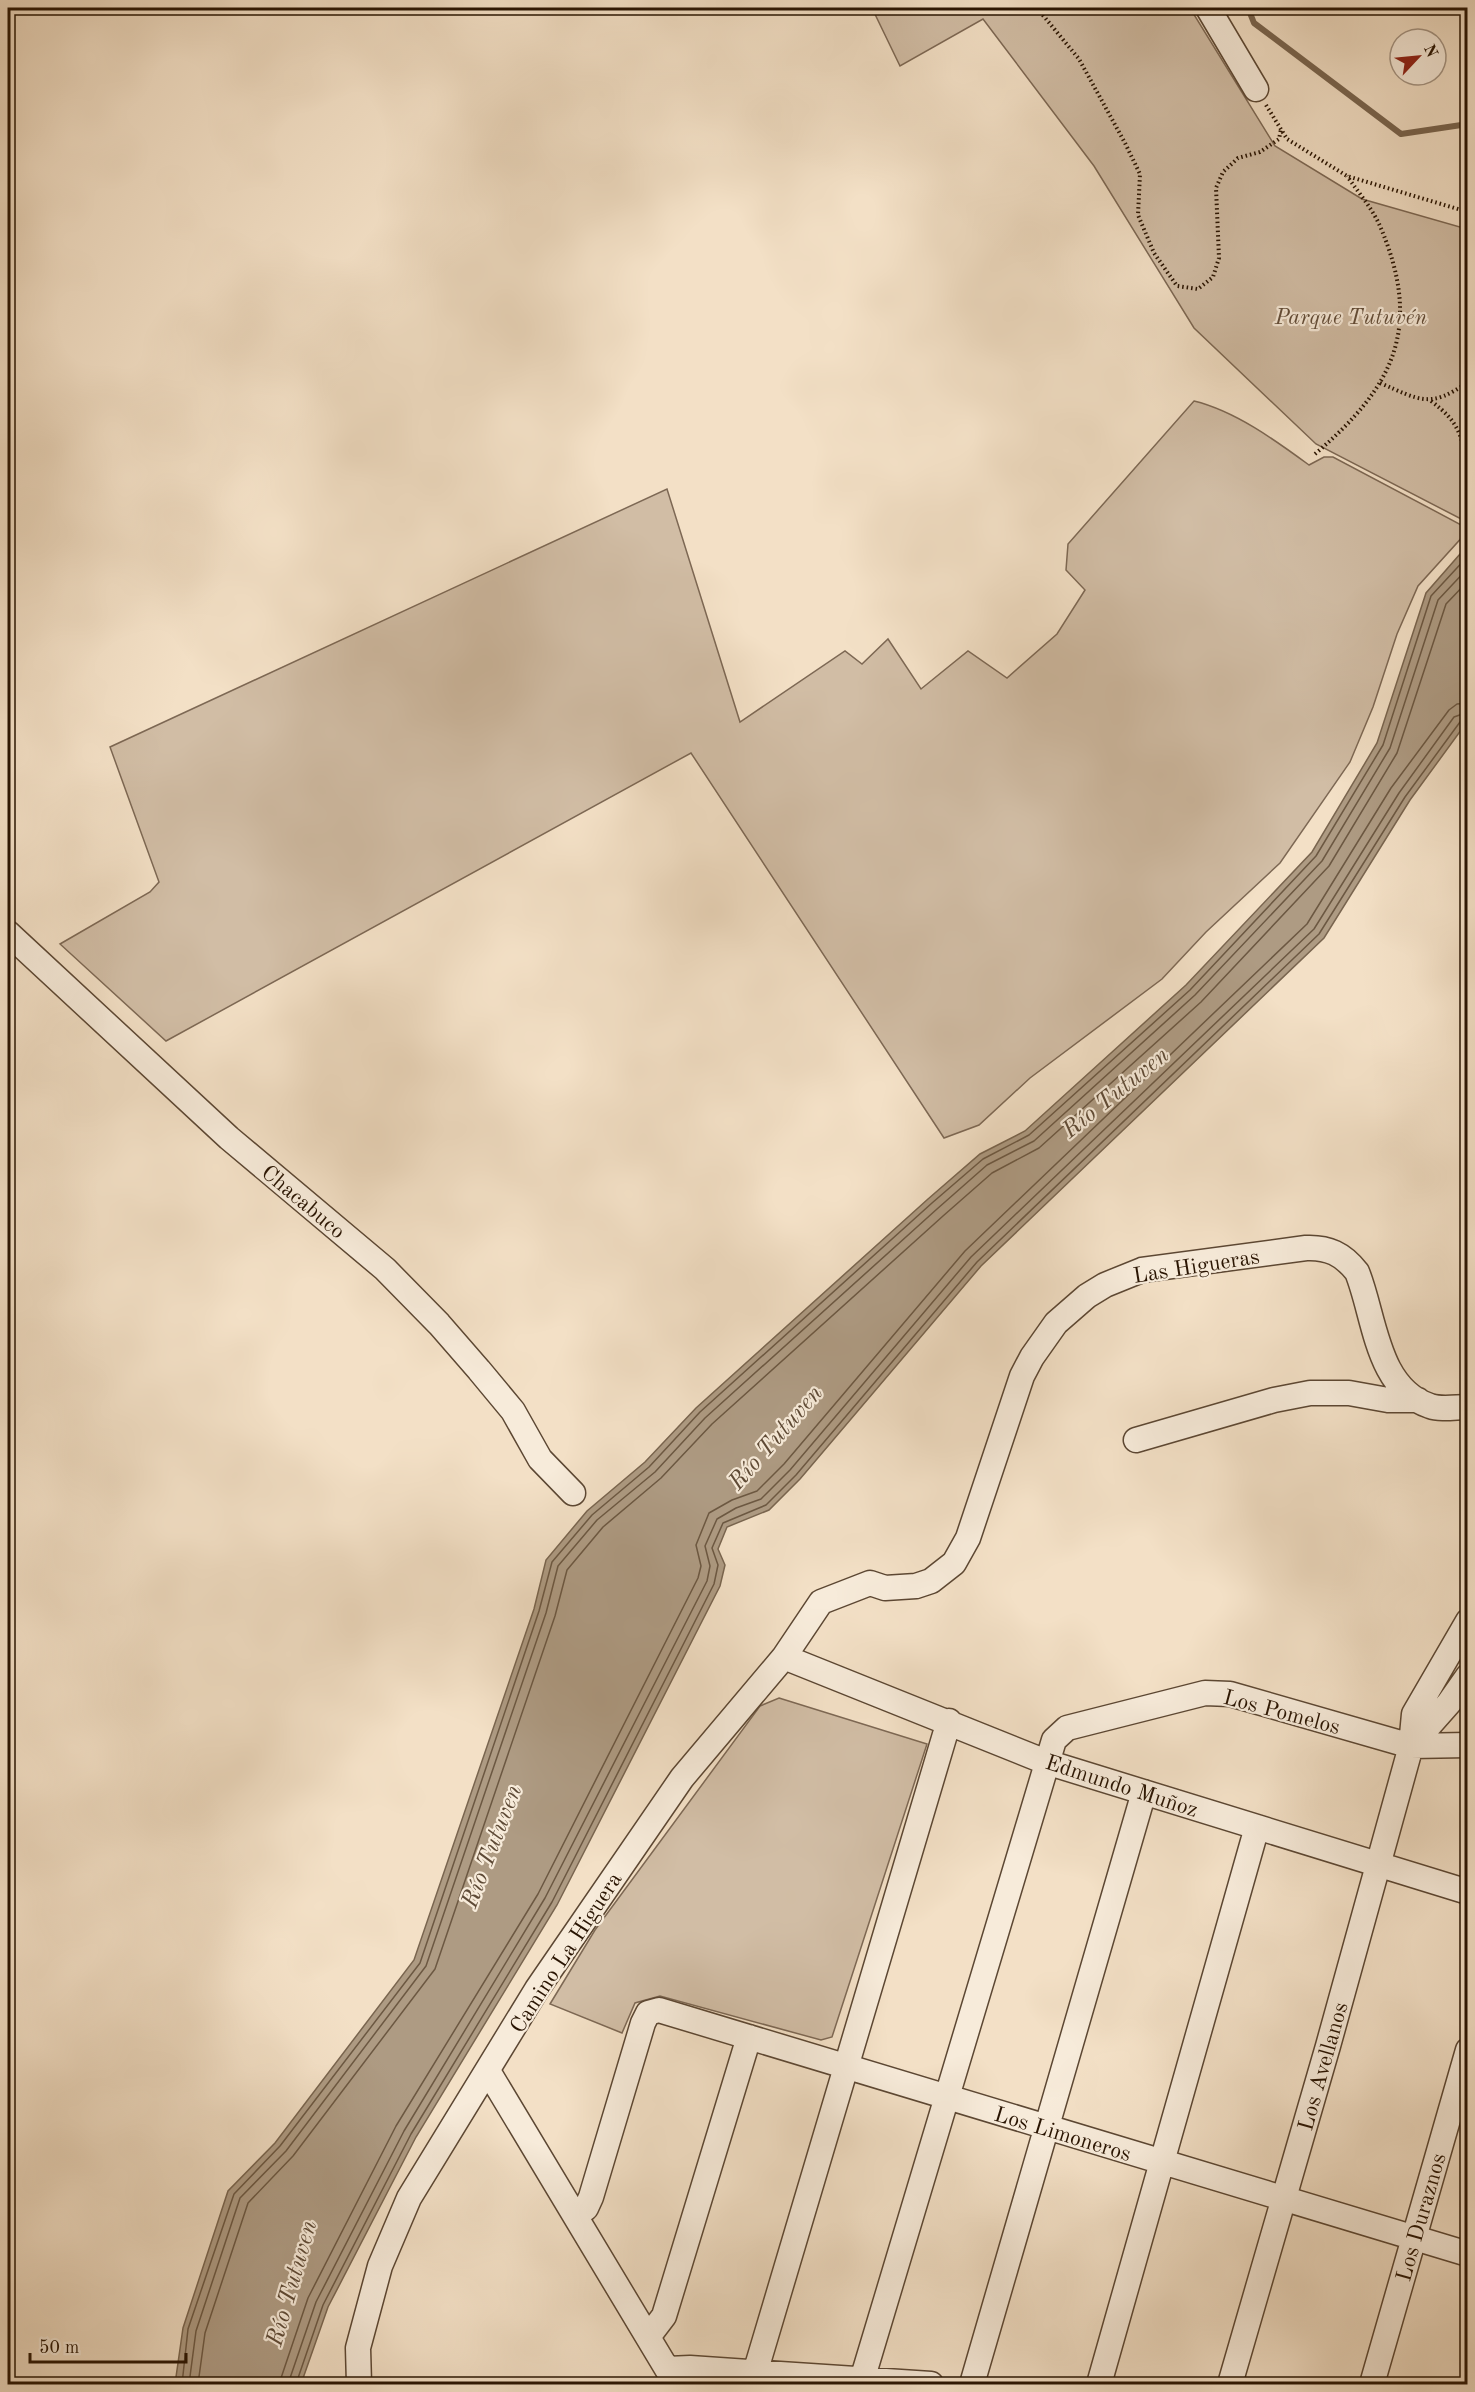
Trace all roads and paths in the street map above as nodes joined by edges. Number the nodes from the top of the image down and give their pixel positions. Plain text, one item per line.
1 (1037, 8) edge
2 (1208, 8) edge
3 (1256, 89) joint
4 (1281, 129) junction
5 (1347, 176) junction
6 (1467, 212) edge
7 (1467, 382) edge
8 (1380, 383) junction
9 (1431, 400) junction
10 (1315, 454) dead end
11 (1467, 469) edge
12 (8, 933) edge
13 (1418, 1400) junction
14 (1467, 1407) edge
15 (1136, 1440) dead end
16 (573, 1493) dead end
17 (870, 1583) joint
18 (1467, 1622) edge
19 (784, 1658) junction
20 (1467, 1676) edge
21 (949, 1721) junction
22 (1467, 1745) edge
23 (1411, 1746) junction
24 (1046, 1762) junction
25 (1144, 1792) junction
26 (1257, 1827) junction
27 (1377, 1864) junction
28 (1467, 1892) edge
29 (749, 2037) junction
30 (1467, 2050) edge
31 (846, 2066) junction
32 (488, 2071) junction
33 (946, 2097) junction
34 (1046, 2128) junction
35 (1162, 2164) junction
36 (1283, 2200) junction
37 (575, 2216) junction
38 (1414, 2239) junction
39 (1467, 2254) edge
40 (648, 2337) junction
41 (755, 2373) junction
42 (672, 2377) edge
43 (862, 2380) junction
44 (359, 2385) edge
45 (932, 2385) edge
46 (972, 2385) edge
47 (1099, 2385) edge
48 (1230, 2385) edge
49 (1372, 2385) edge

1 - 4 path
2 - 3 street
3 - 4 path
4 - 5 path
5 - 6 path
5 - 8 path
7 - 9 path
8 - 9 path
8 - 10 path
9 - 11 path
12 - 16 street, Chacabuco
13 - 14 street, Las Higueras
13 - 15 street
13 - 17 street, Las Higueras
17 - 19 street, Camino La Higuera
18 - 23 street, Los Avellanos
19 - 21 street, Edmundo Muñoz
19 - 32 street, Camino La Higuera
20 - 23 street, Los Avellanos
21 - 24 street, Edmundo Muñoz
21 - 31 street
22 - 23 street, Los Pomelos
23 - 24 street, Los Pomelos
23 - 27 street, Los Avellanos
24 - 25 street, Edmundo Muñoz
24 - 33 street, Los Pomelos
25 - 26 street, Edmundo Muñoz
25 - 34 street
26 - 27 street, Edmundo Muñoz
26 - 35 street
27 - 28 street, Edmundo Muñoz
27 - 36 street, Los Avellanos
29 - 31 street, Los Limoneros
29 - 37 street, Los Limoneros
29 - 40 street
30 - 38 street, Los Duraznos
31 - 33 street, Los Limoneros
31 - 41 street
32 - 37 street
32 - 44 street, Camino La Higuera
33 - 34 street, Los Limoneros
33 - 43 street, Los Pomelos
34 - 35 street, Los Limoneros
34 - 46 street
35 - 36 street, Los Limoneros
35 - 47 street
36 - 38 street, Los Limoneros
36 - 48 street, Los Avellanos
37 - 40 street
38 - 39 street, Los Limoneros
38 - 49 street, Los Duraznos
40 - 42 street
41 - 42 street
41 - 43 street
43 - 45 street

